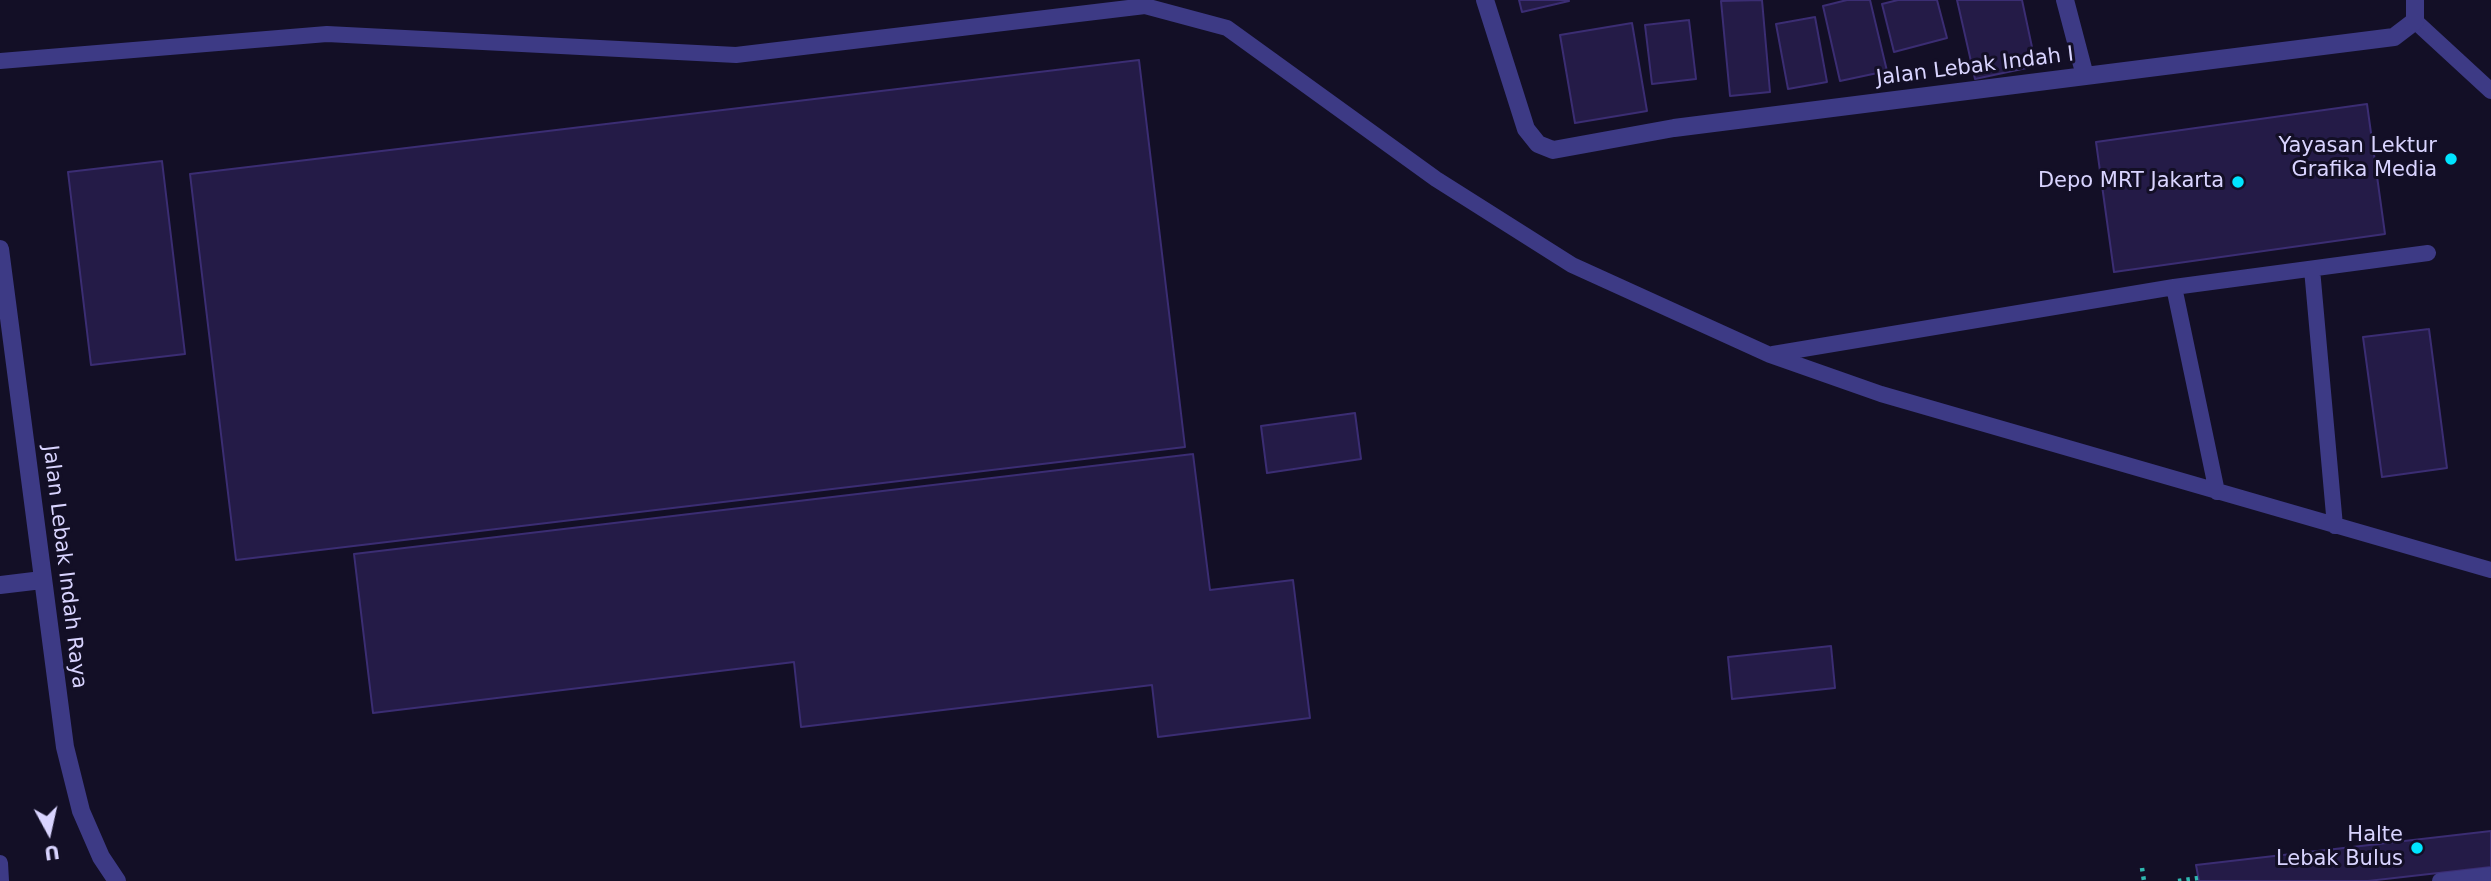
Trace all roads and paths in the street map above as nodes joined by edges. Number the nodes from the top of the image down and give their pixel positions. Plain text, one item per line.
1 (1485, 0) edge
2 (2065, 0) edge
3 (2415, 0) edge
4 (2415, 21) junction
5 (0, 61) edge
6 (2085, 76) junction
7 (2491, 91) edge
8 (0, 249) edge
9 (2427, 253) dead end
10 (2312, 269) junction
11 (2174, 287) junction
12 (1770, 355) junction
13 (2217, 492) junction
14 (2335, 526) junction
15 (2491, 570) edge
16 (42, 580) junction
17 (0, 585) edge
18 (0, 863) edge
19 (2142, 868) dead end
20 (2491, 875) edge
21 (2198, 878) dead end
22 (1, 881) edge
23 (117, 881) edge
24 (2144, 881) edge
25 (2178, 881) edge
26 (2440, 881) edge

1 - 6 street, Jalan Lebak Indah I
2 - 6 street
3 - 4 street
4 - 6 street, Jalan Lebak Indah I
4 - 7 lane
5 - 12 lane
8 - 16 street, Jalan Lebak Indah Raya
9 - 10 lane
10 - 11 lane
10 - 14 lane
11 - 12 lane
11 - 13 lane
12 - 13 lane
13 - 14 lane
14 - 15 lane
16 - 17 street
16 - 23 street, Jalan Lebak Indah Raya
18 - 22 lane
19 - 24 path
20 - 26 lane
21 - 25 path

